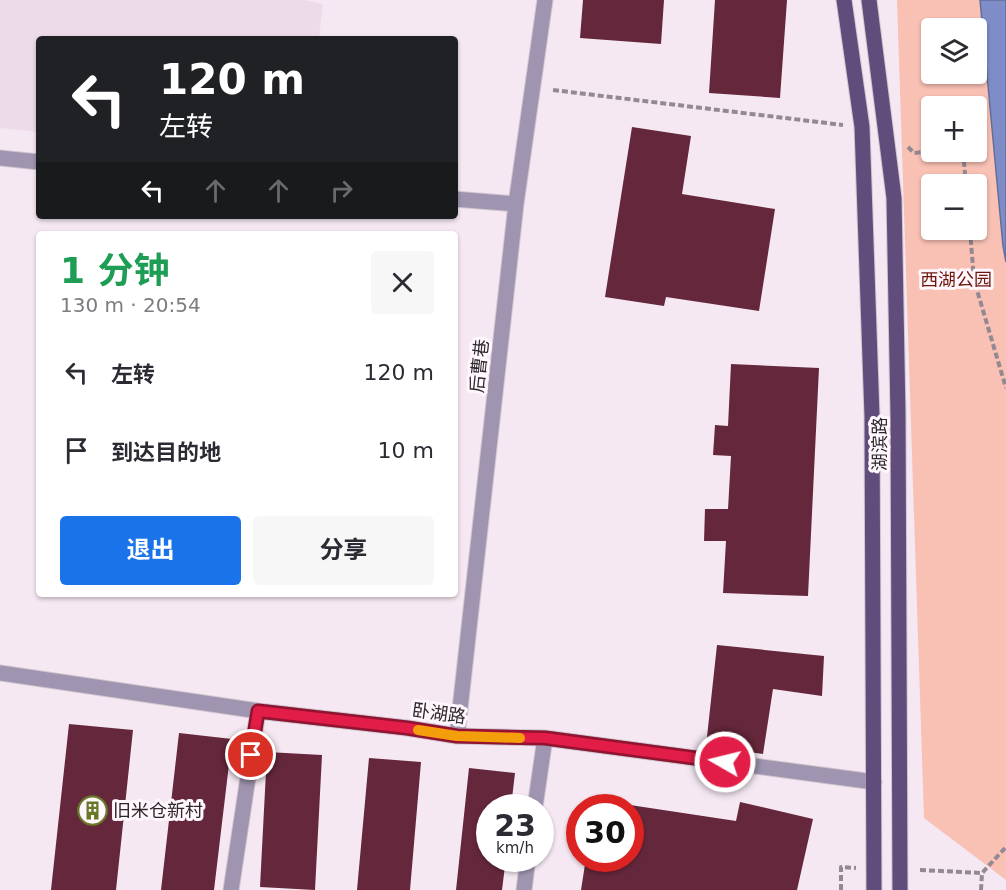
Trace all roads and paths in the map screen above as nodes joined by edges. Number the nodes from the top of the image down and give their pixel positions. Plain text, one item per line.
1 (545, 0) edge
2 (844, 0) edge
3 (869, 0) edge
4 (533, 88) junction
5 (862, 127) junction
6 (921, 152) edge
7 (914, 153) dead end
8 (0, 158) edge
9 (36, 162) edge
10 (458, 199) edge
11 (516, 204) junction
12 (971, 240) edge
13 (1006, 388) edge
14 (0, 672) edge
15 (258, 711) junction
16 (457, 736) junction
17 (545, 738) junction
18 (873, 783) junction
19 (537, 794) edge
20 (1006, 847) edge
21 (526, 872) edge
22 (231, 890) edge
23 (524, 890) edge
24 (874, 890) edge
25 (900, 890) edge
26 (981, 890) edge

1 - 4 street, 后曹巷
2 - 5 main road, 湖滨路
3 - 25 main road, 湖滨路
4 - 5 path
4 - 11 street, 后曹巷
5 - 18 main road, 湖滨路
6 - 7 path
8 - 9 street
10 - 11 street
11 - 16 street, 后曹巷
12 - 13 path
14 - 15 street, 卧湖路
15 - 16 street, 卧湖路
15 - 22 street
16 - 17 street, 卧湖路
17 - 18 street, 卧湖路
17 - 19 street
18 - 24 main road, 湖滨路
20 - 26 path
21 - 23 street

